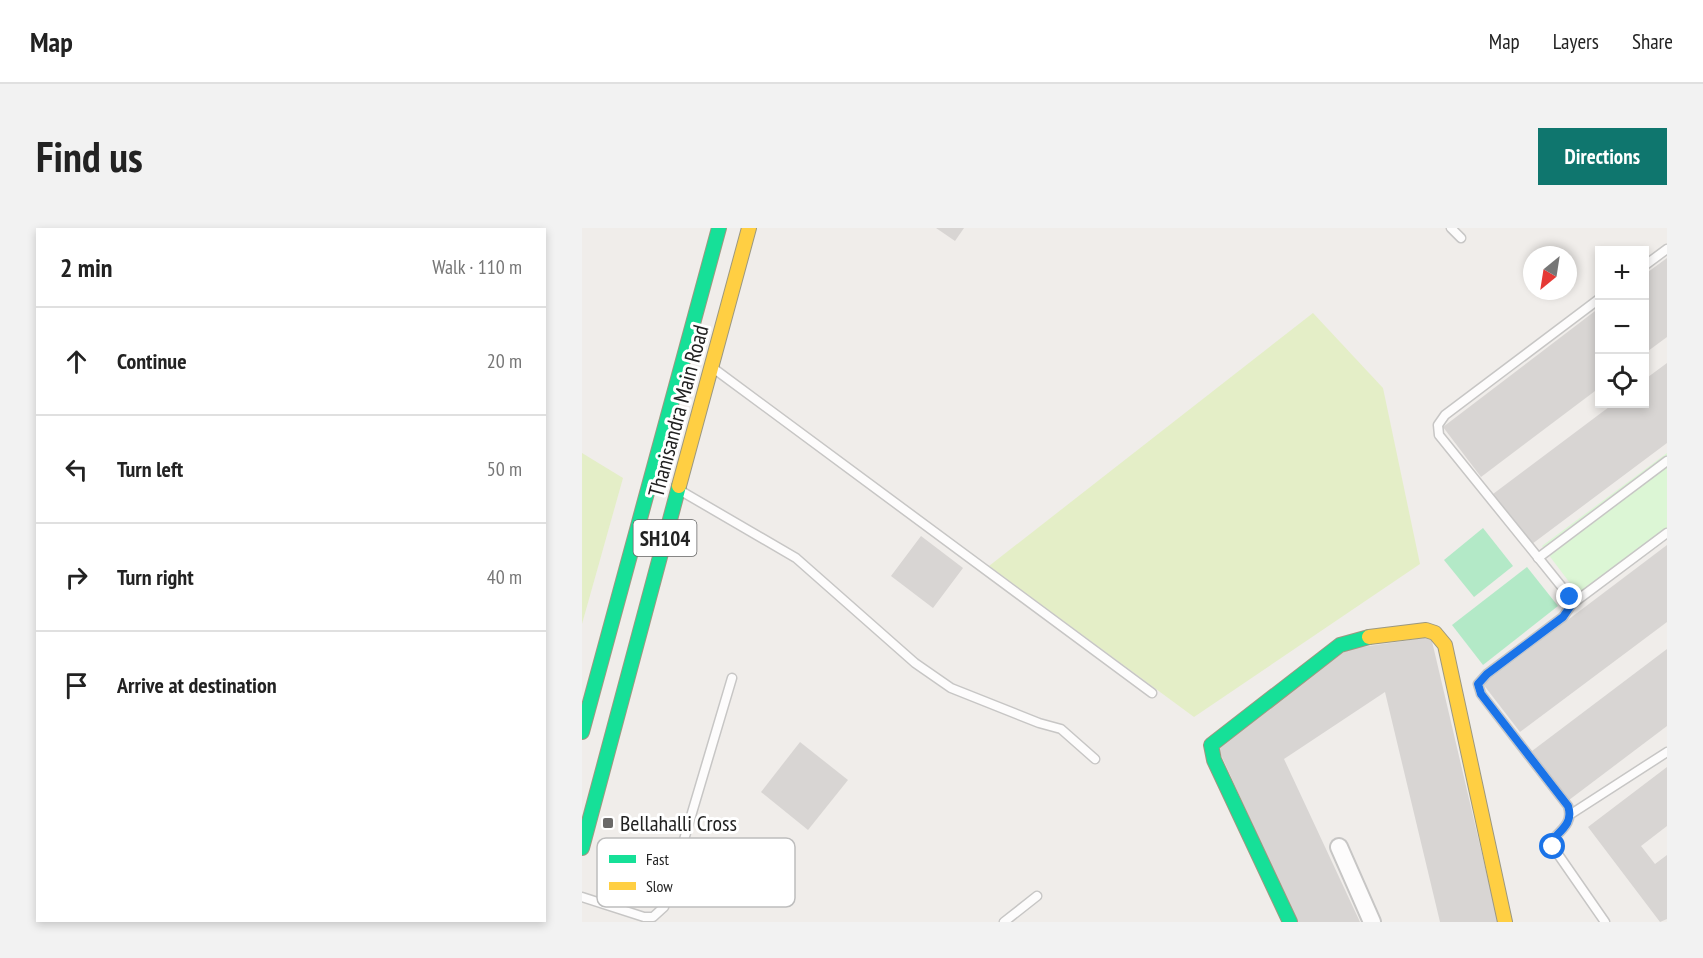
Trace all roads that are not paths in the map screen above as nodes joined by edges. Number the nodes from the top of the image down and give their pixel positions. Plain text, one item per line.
1 (719, 228) edge
2 (749, 228) edge
3 (1451, 228) edge
4 (1461, 238) dead end
5 (1667, 249) edge
6 (1649, 262) edge
7 (1598, 300) edge
8 (711, 367) junction
9 (1667, 461) edge
10 (678, 489) junction
11 (1667, 533) edge
12 (1538, 558) junction
13 (1572, 604) junction
14 (732, 678) dead end
15 (1152, 693) dead end
16 (582, 732) edge
17 (1667, 752) edge
18 (1095, 759) dead end
19 (1571, 814) junction
20 (684, 838) edge
21 (1339, 847) dead end
22 (582, 848) edge
23 (1037, 896) dead end
24 (582, 897) edge
25 (597, 902) edge
26 (613, 907) edge
27 (664, 907) edge
28 (1004, 922) edge
29 (1290, 922) edge
30 (1372, 922) edge
31 (1505, 922) edge
32 (1605, 922) edge

1 - 16 main road, Thanisandra Main Road / SH104
2 - 8 main road, Thanisandra Main Road / SH104
3 - 4 lane
5 - 6 lane
7 - 12 lane
8 - 10 main road, Thanisandra Main Road / SH104
8 - 15 lane
9 - 12 lane
10 - 18 lane
10 - 22 main road, Thanisandra Main Road / SH104
11 - 13 lane
12 - 13 lane
13 - 19 lane
14 - 20 lane
17 - 19 lane
19 - 32 lane
21 - 30 street
23 - 28 lane
24 - 25 lane
26 - 27 lane
29 - 31 main road

